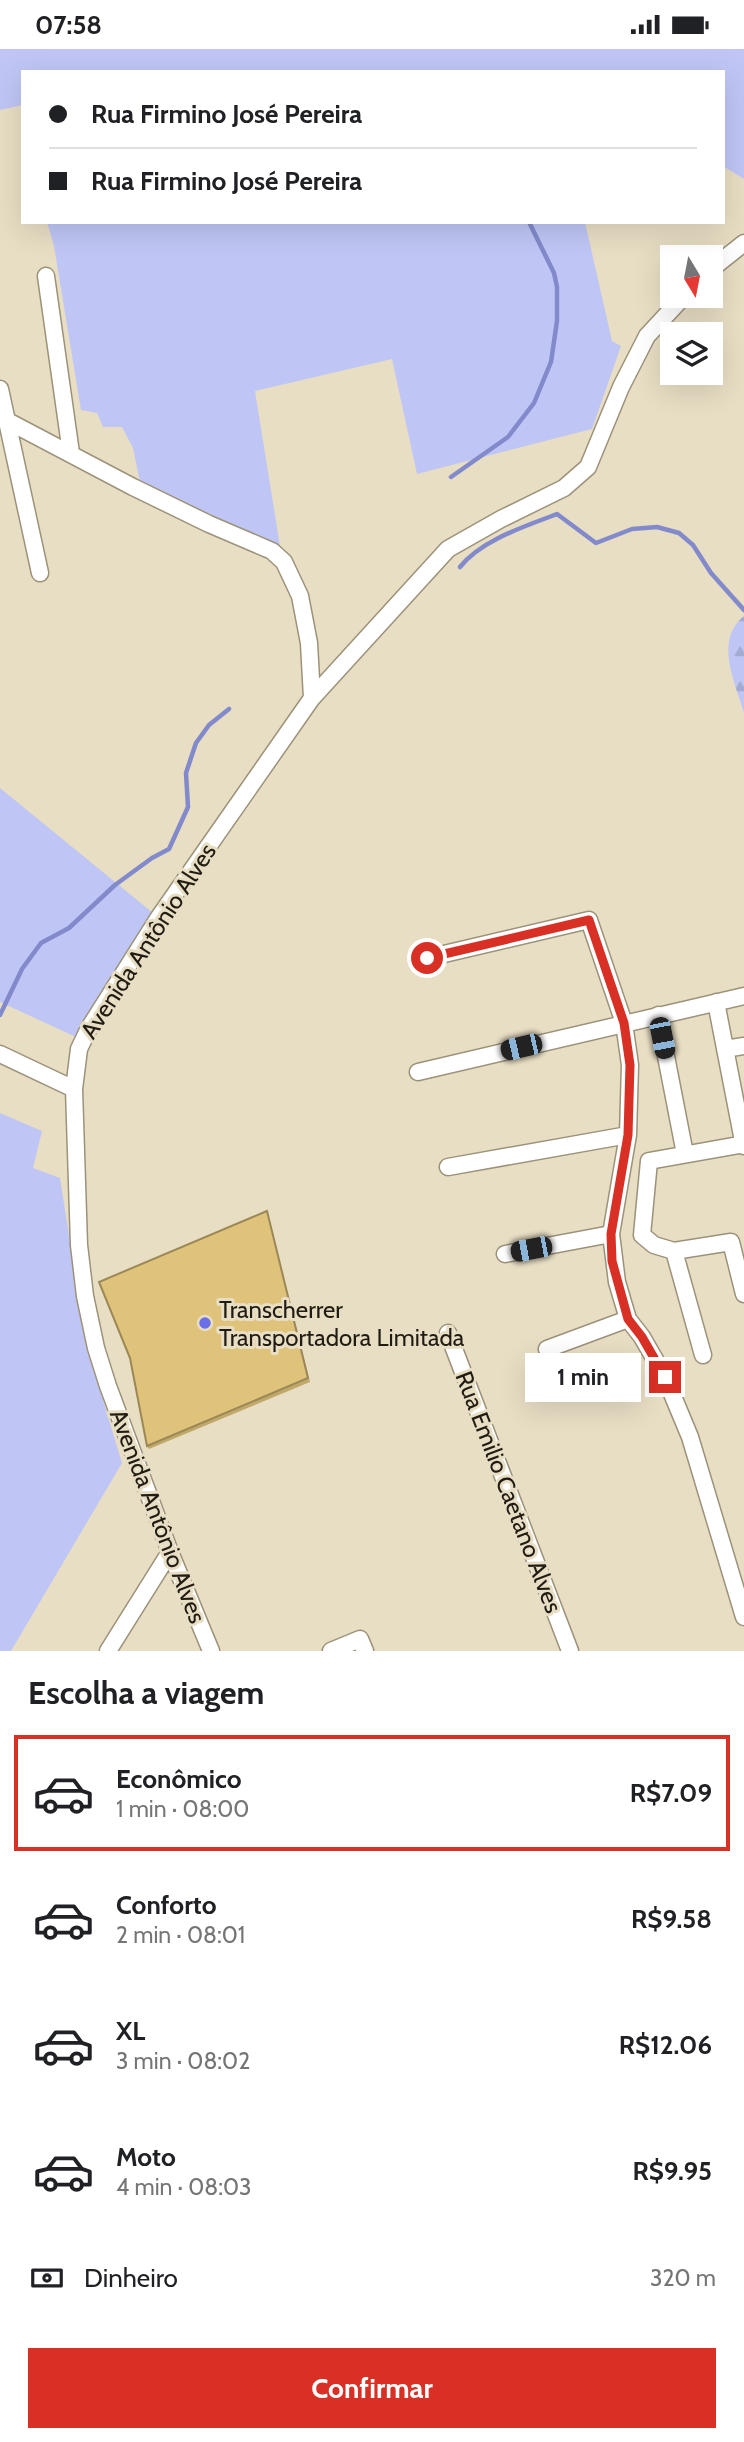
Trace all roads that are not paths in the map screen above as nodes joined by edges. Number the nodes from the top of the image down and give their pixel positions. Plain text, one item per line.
1 (744, 243) edge
2 (723, 260) edge
3 (46, 276) dead end
4 (673, 308) edge
5 (0, 389) edge
6 (3, 418) edge
7 (71, 453) junction
8 (40, 573) dead end
9 (312, 698) junction
10 (427, 958) dead end
11 (744, 996) edge
12 (716, 1002) junction
13 (657, 1015) junction
14 (624, 1023) junction
15 (744, 1046) edge
16 (726, 1049) junction
17 (0, 1054) edge
18 (418, 1072) dead end
19 (74, 1089) junction
20 (740, 1104) edge
21 (628, 1135) junction
22 (744, 1145) edge
23 (685, 1154) junction
24 (448, 1167) dead end
25 (611, 1234) junction
26 (674, 1251) junction
27 (505, 1254) dead end
28 (744, 1294) edge
29 (628, 1319) junction
30 (448, 1333) dead end
31 (547, 1349) dead end
32 (703, 1355) dead end
33 (170, 1552) junction
34 (744, 1617) edge
35 (108, 1651) edge
36 (211, 1651) edge
37 (331, 1651) edge
38 (365, 1651) edge
39 (570, 1651) edge

1 - 2 street
3 - 7 street
4 - 9 street, Avenida Antônio Alves
5 - 6 street
6 - 7 street
6 - 8 street
7 - 9 street
9 - 19 street, Avenida Antônio Alves
10 - 14 street
11 - 12 street
12 - 13 street
12 - 16 street
13 - 14 street
13 - 23 street
14 - 18 street
14 - 21 street
15 - 16 street
16 - 20 street
17 - 19 street
19 - 33 street, Avenida Antônio Alves
20 - 22 street
21 - 24 street
21 - 25 street
22 - 23 street
23 - 26 street
25 - 27 street
25 - 29 street
26 - 28 street
26 - 32 street
29 - 31 street
29 - 34 street
30 - 39 street, Rua Emilio Caetano Alves
33 - 35 street
33 - 36 street, Avenida Antônio Alves
37 - 38 street

